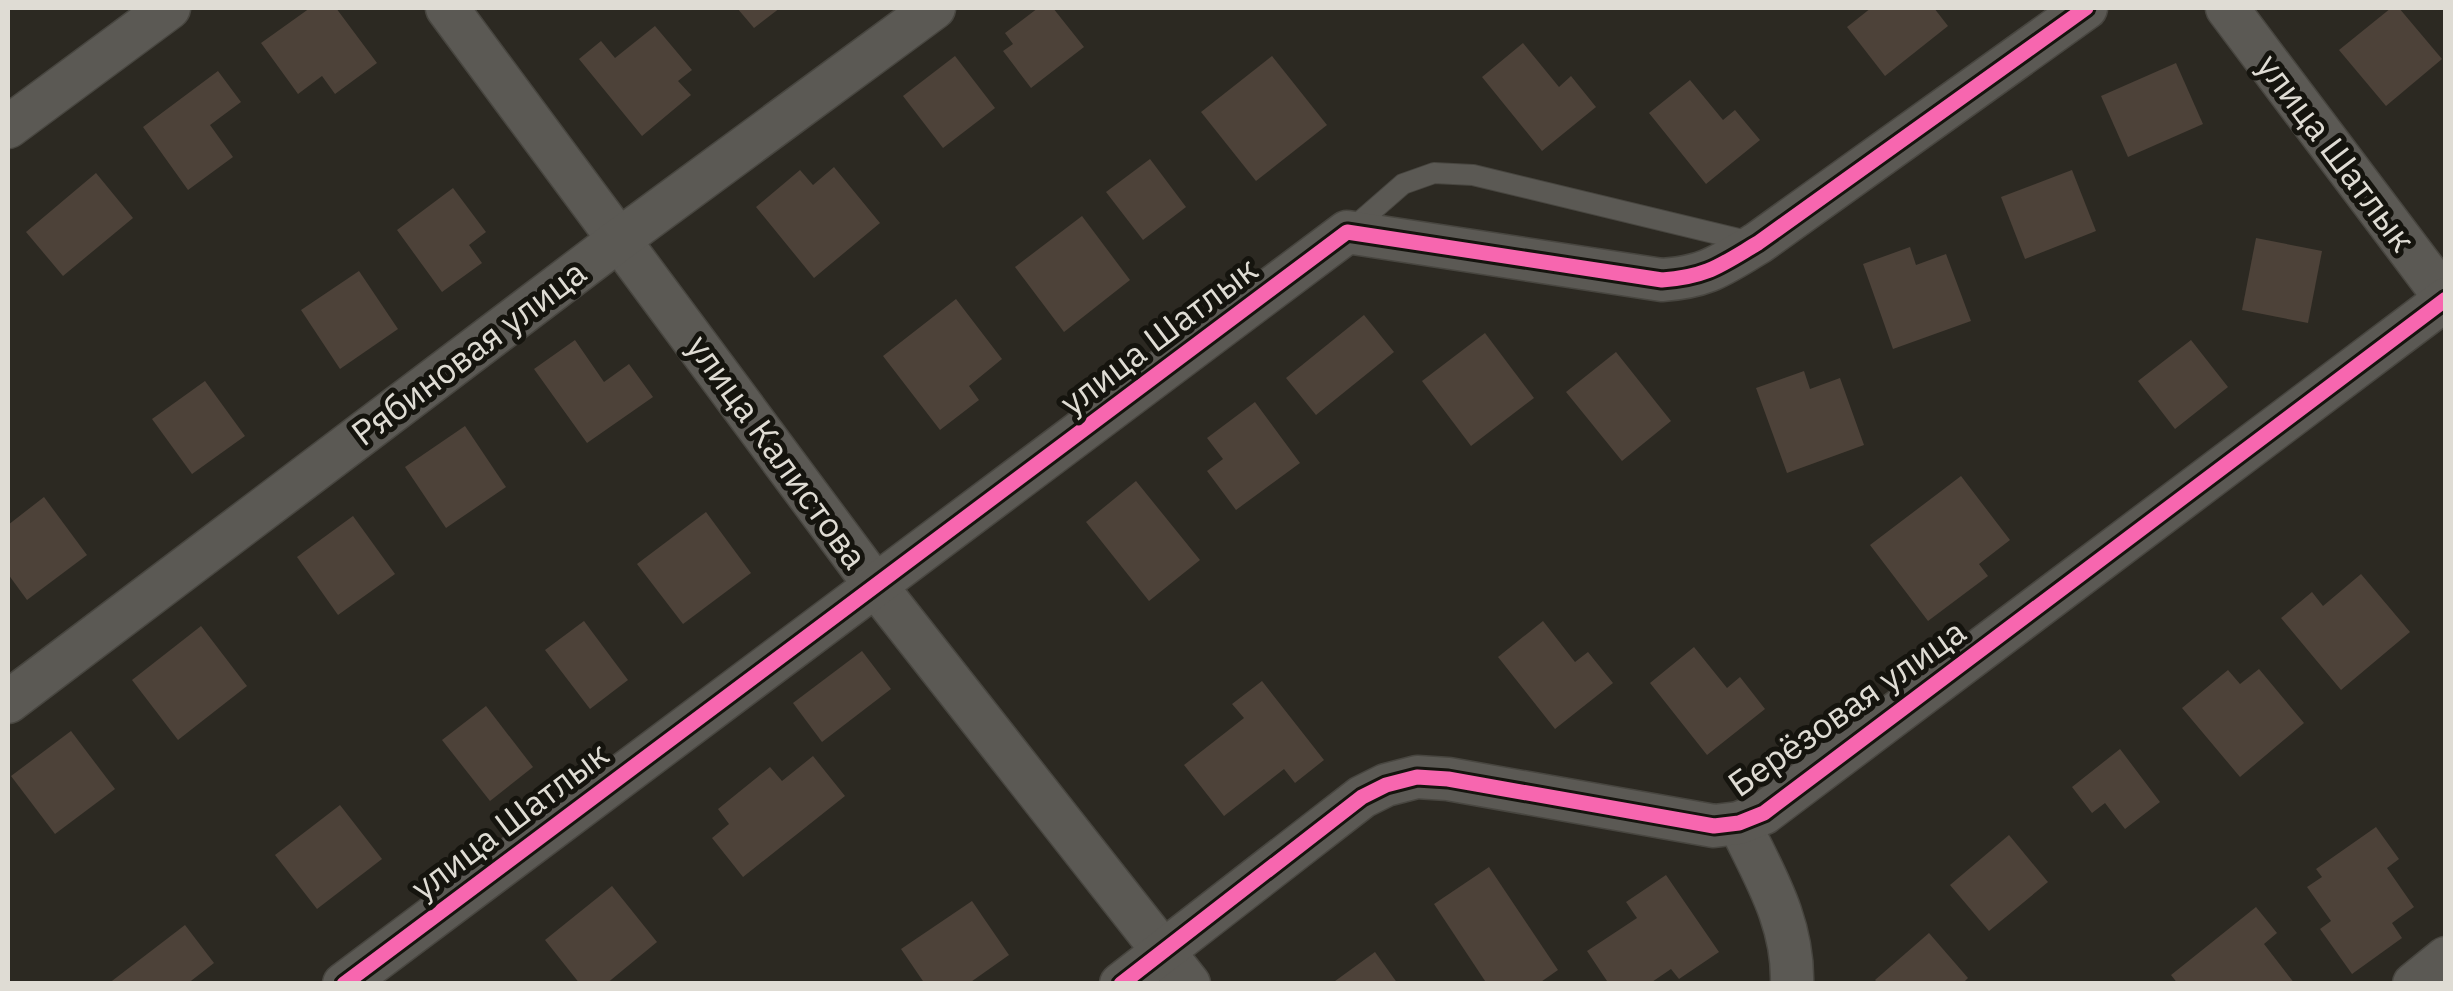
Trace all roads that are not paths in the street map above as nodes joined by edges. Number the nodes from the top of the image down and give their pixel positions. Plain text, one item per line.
1 (169, 8) edge
2 (447, 8) edge
3 (934, 8) edge
4 (2227, 8) edge
5 (2057, 15) edge
6 (8, 127) edge
7 (1348, 232) junction
8 (620, 239) junction
9 (1758, 243) junction
10 (2446, 299) edge
11 (875, 585) junction
12 (8, 702) edge
13 (1739, 823) junction
14 (1163, 950) junction
15 (2446, 958) edge
16 (344, 984) edge
17 (1121, 984) edge
18 (1189, 984) edge
19 (1792, 984) edge
20 (2414, 984) edge

1 - 6 street
2 - 8 street, улица Калистова
3 - 8 street, Рябиновая улица
4 - 10 street, улица Шатлык
5 - 9 street
7 - 9 street
7 - 9 lane
7 - 11 street, улица Шатлык
8 - 11 street, улица Калистова
8 - 12 street, Рябиновая улица
10 - 13 street, Берёзовая улица
11 - 14 street, улица Калистова
11 - 16 street, улица Шатлык
13 - 14 street, Берёзовая улица
13 - 19 street, Берёзовая улица
14 - 17 street, Берёзовая улица
14 - 18 street, улица Калистова
15 - 20 street

